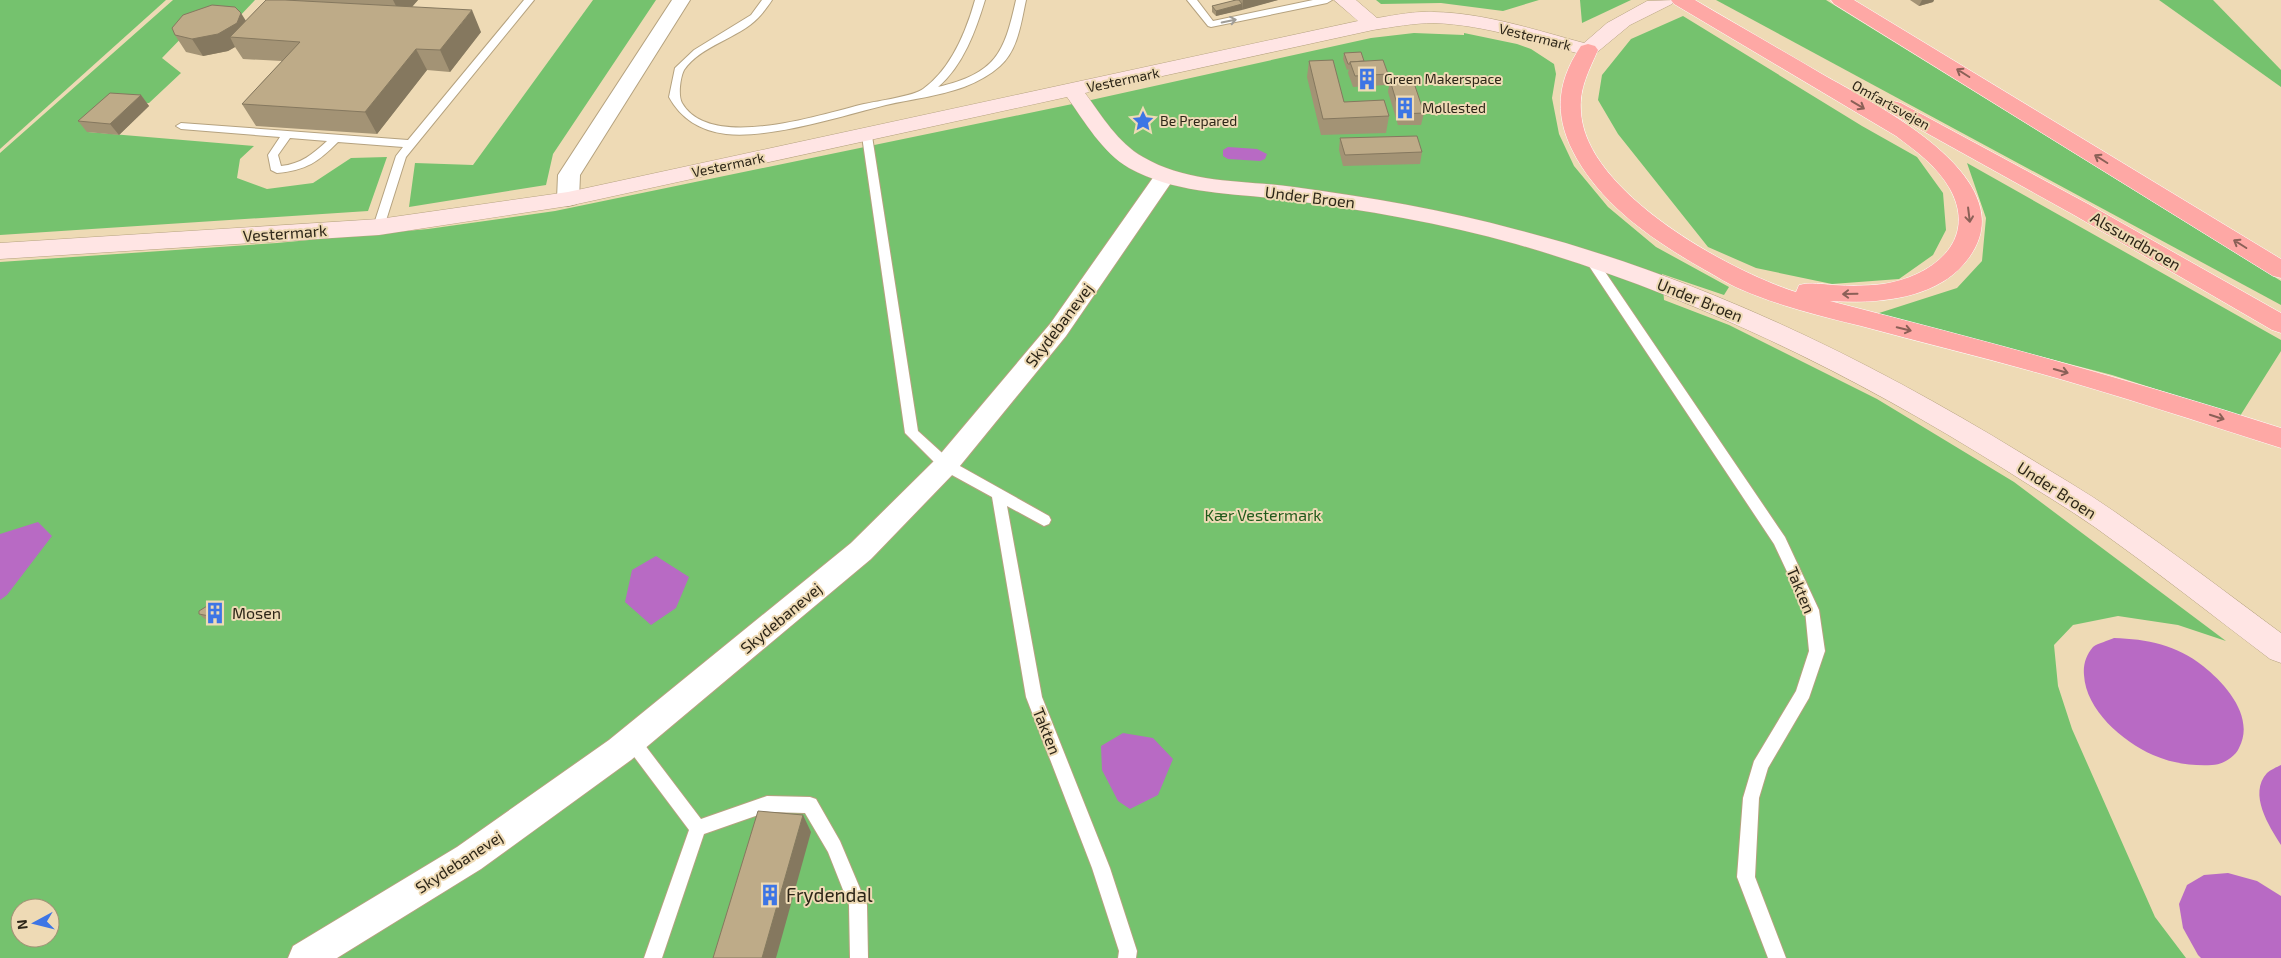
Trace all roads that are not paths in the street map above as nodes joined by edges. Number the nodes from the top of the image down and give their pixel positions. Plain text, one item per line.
1 (529, 0) edge
2 (681, 0) edge
3 (768, 0) edge
4 (980, 0) edge
5 (1021, 0) edge
6 (1192, 0) edge
7 (1327, 0) edge
8 (1344, 0) edge
9 (1681, 0) edge
10 (1700, 0) edge
11 (1841, 0) edge
12 (1850, 0) edge
13 (1658, 3) edge
14 (1373, 24) junction
15 (1904, 37) junction
16 (1588, 50) junction
17 (1073, 91) junction
18 (923, 94) junction
19 (181, 126) dead end
20 (287, 134) junction
21 (867, 136) junction
22 (336, 138) junction
23 (411, 144) junction
24 (1164, 177) junction
25 (568, 199) junction
26 (2082, 210) junction
27 (379, 227) junction
28 (0, 251) edge
29 (1591, 260) junction
30 (1710, 262) junction
31 (2281, 270) edge
32 (2281, 315) edge
33 (2281, 324) edge
34 (2281, 438) edge
35 (946, 466) junction
36 (998, 494) junction
37 (1044, 520) dead end
38 (2281, 650) edge
39 (632, 740) junction
40 (698, 828) junction
41 (305, 958) edge
42 (653, 958) edge
43 (860, 958) edge
44 (1127, 958) edge
45 (1777, 958) edge

1 - 23 lane
2 - 25 street
3 - 18 lane
4 - 18 lane
5 - 18 lane
6 -> 7 lane
8 - 14 street
9 -> 30 highway
10 - 26 highway, Omfartsvejen
11 - 15 highway
12 - 15 highway
13 - 16 street, Vestermark
14 - 16 street, Vestermark
14 - 17 street, Vestermark
31 -> 15 highway
16 - 30 highway
17 - 21 street, Vestermark
17 - 24 street, Under Broen
19 - 20 lane
20 - 22 lane
20 - 22 lane
21 - 25 street, Vestermark
21 - 35 lane
22 - 23 lane
23 - 27 lane
24 - 29 street, Under Broen
24 - 35 street, Skydebanevej
25 - 27 street, Vestermark
26 - 32 highway, Alssundbroen
26 - 33 highway, Alssundbroen
27 - 28 street, Vestermark
29 - 38 street, Under Broen
29 - 45 lane, Takten
30 -> 34 highway
35 - 36 lane
35 - 39 street, Skydebanevej
36 - 37 lane
36 - 44 lane, Takten
39 - 40 lane
39 - 41 street, Skydebanevej
40 - 42 lane
40 - 43 lane

